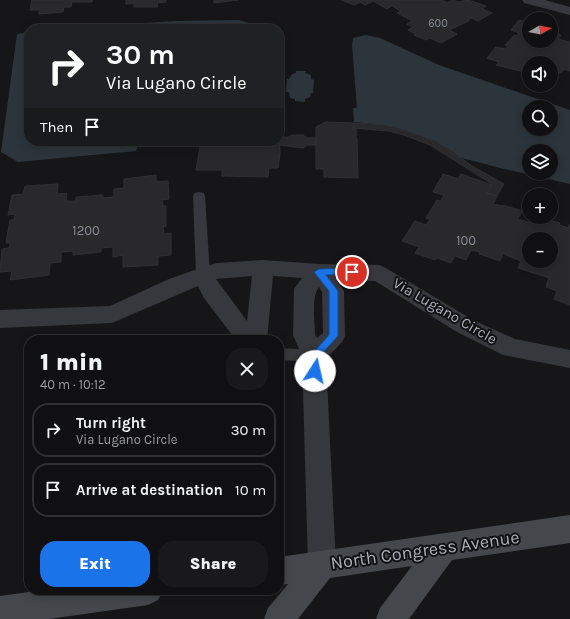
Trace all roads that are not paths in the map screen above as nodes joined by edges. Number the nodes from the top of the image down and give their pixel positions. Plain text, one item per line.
1 (528, 0) edge
2 (570, 11) edge
3 (199, 196) dead end
4 (263, 268) junction
5 (319, 272) junction
6 (203, 275) junction
7 (0, 319) edge
8 (246, 335) edge
9 (256, 335) edge
10 (284, 354) edge
11 (314, 356) junction
12 (570, 359) edge
13 (570, 529) edge
14 (444, 548) junction
15 (322, 565) junction
16 (284, 570) edge
17 (113, 595) edge
18 (0, 611) edge
19 (279, 619) edge
20 (391, 619) edge

1 - 2 street
3 - 6 lane
4 - 5 street, Via Lugano Circle
4 - 6 street, Via Lugano Circle
4 - 9 street
5 - 11 street
5 - 11 street
5 - 12 street, Via Lugano Circle
6 - 7 street, Via Lugano Circle
6 - 8 street
10 - 11 lane
11 - 15 street
13 - 14 main road, North Congress Avenue
14 - 15 main road, North Congress Avenue
14 - 20 main road
15 - 16 main road, North Congress Avenue
15 - 19 main road
17 - 18 main road

